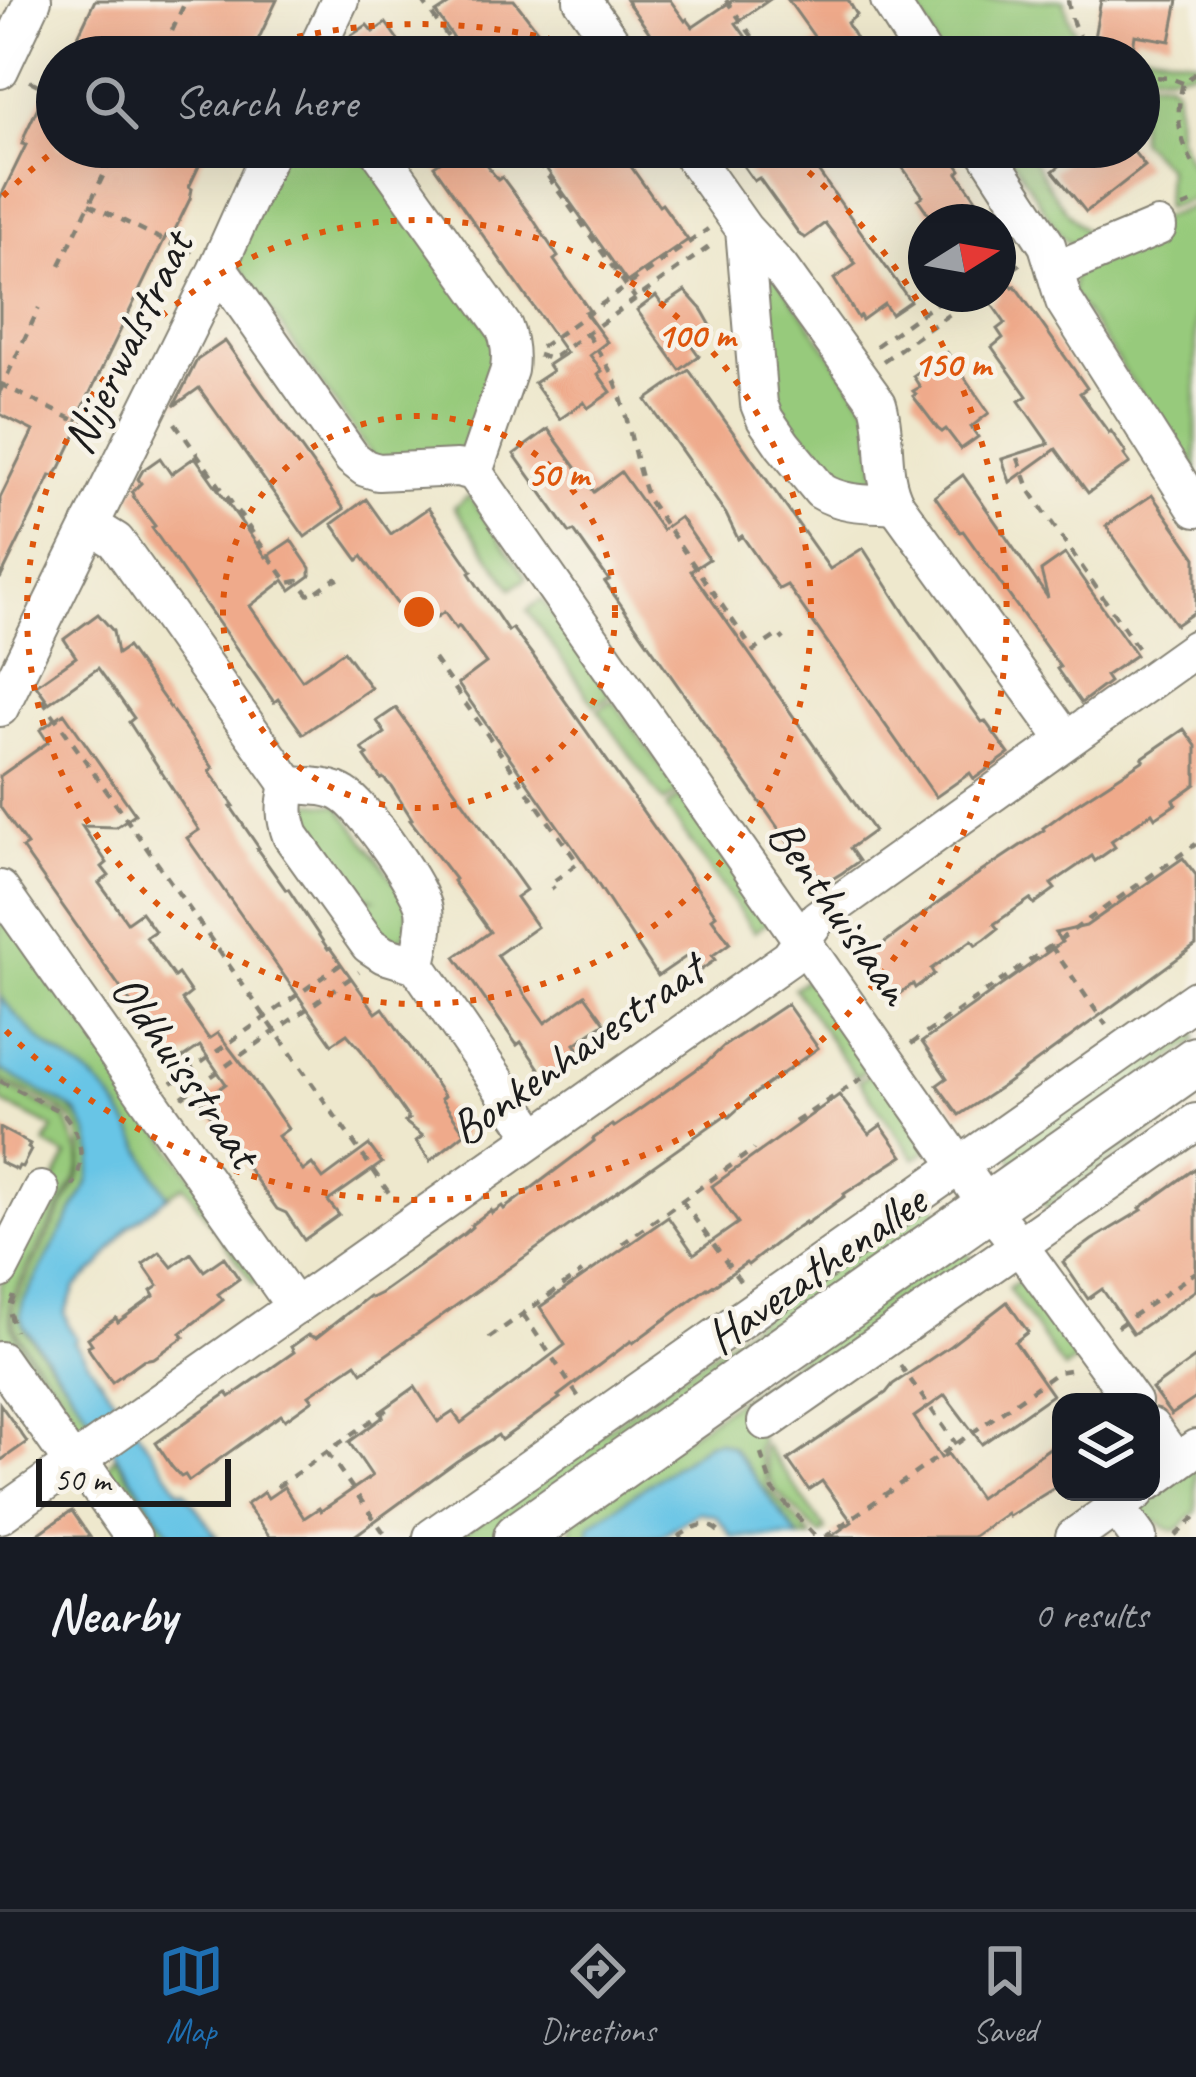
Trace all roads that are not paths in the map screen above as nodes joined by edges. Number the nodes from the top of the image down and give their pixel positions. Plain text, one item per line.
1 (33, 0) edge
2 (340, 0) edge
3 (582, 0) edge
4 (889, 0) edge
5 (323, 36) edge
6 (607, 36) edge
7 (912, 36) edge
8 (0, 70) edge
9 (262, 168) edge
10 (391, 168) edge
11 (701, 168) edge
12 (997, 168) edge
13 (738, 221) junction
14 (1158, 227) dead end
15 (218, 266) junction
16 (1054, 270) junction
17 (474, 472) junction
18 (896, 505) junction
19 (1196, 509) edge
20 (90, 526) junction
21 (1196, 648) edge
22 (8, 692) edge
23 (1066, 740) junction
24 (289, 785) junction
25 (0, 890) edge
26 (802, 938) junction
27 (390, 955) junction
28 (1196, 999) edge
29 (1196, 1061) edge
30 (1196, 1122) edge
31 (535, 1137) junction
32 (960, 1166) junction
33 (53, 1195) road end
34 (988, 1208) junction
35 (1019, 1245) junction
36 (10, 1277) edge
37 (295, 1307) junction
38 (10, 1350) edge
39 (1127, 1393) edge
40 (766, 1422) road end
41 (81, 1458) junction
42 (1130, 1512) edge
43 (0, 1515) edge
44 (133, 1537) edge
45 (432, 1537) edge
46 (518, 1537) edge
47 (1074, 1537) edge

1 - 8 street
2 - 5 street
3 - 6 street
4 - 7 street
9 - 15 street, Nijerwalstraat
10 - 17 street
11 - 13 street
12 - 16 street
13 - 18 street
13 - 18 street
14 - 16 street
15 - 17 street
15 - 20 street, Nijerwalstraat
16 - 19 street
17 - 26 street, Benthuislaan
18 - 23 street
20 - 22 street, Nijerwalstraat
20 - 24 street
21 - 23 street, Bonkenhavestraat
23 - 26 street, Bonkenhavestraat
24 - 27 street
24 - 27 street
25 - 37 street, Oldhuisstraat
26 - 31 street, Bonkenhavestraat
26 - 32 street, Benthuislaan
27 - 31 street
28 - 32 street, Havezathenallee
29 - 34 main road, Havezathenallee
30 - 35 street, Havezathenallee
31 - 37 street, Bonkenhavestraat
32 - 34 street, Benthuislaan
32 - 45 street, Havezathenallee
33 - 36 street
34 - 35 street, Benthuislaan
34 - 46 main road, Havezathenallee
35 - 39 street, Benthuislaan
35 - 40 street, Havezathenallee
37 - 41 street, Bonkenhavestraat
38 - 41 street
41 - 43 street, Bonkenhavestraat
41 - 44 street
42 - 47 street

